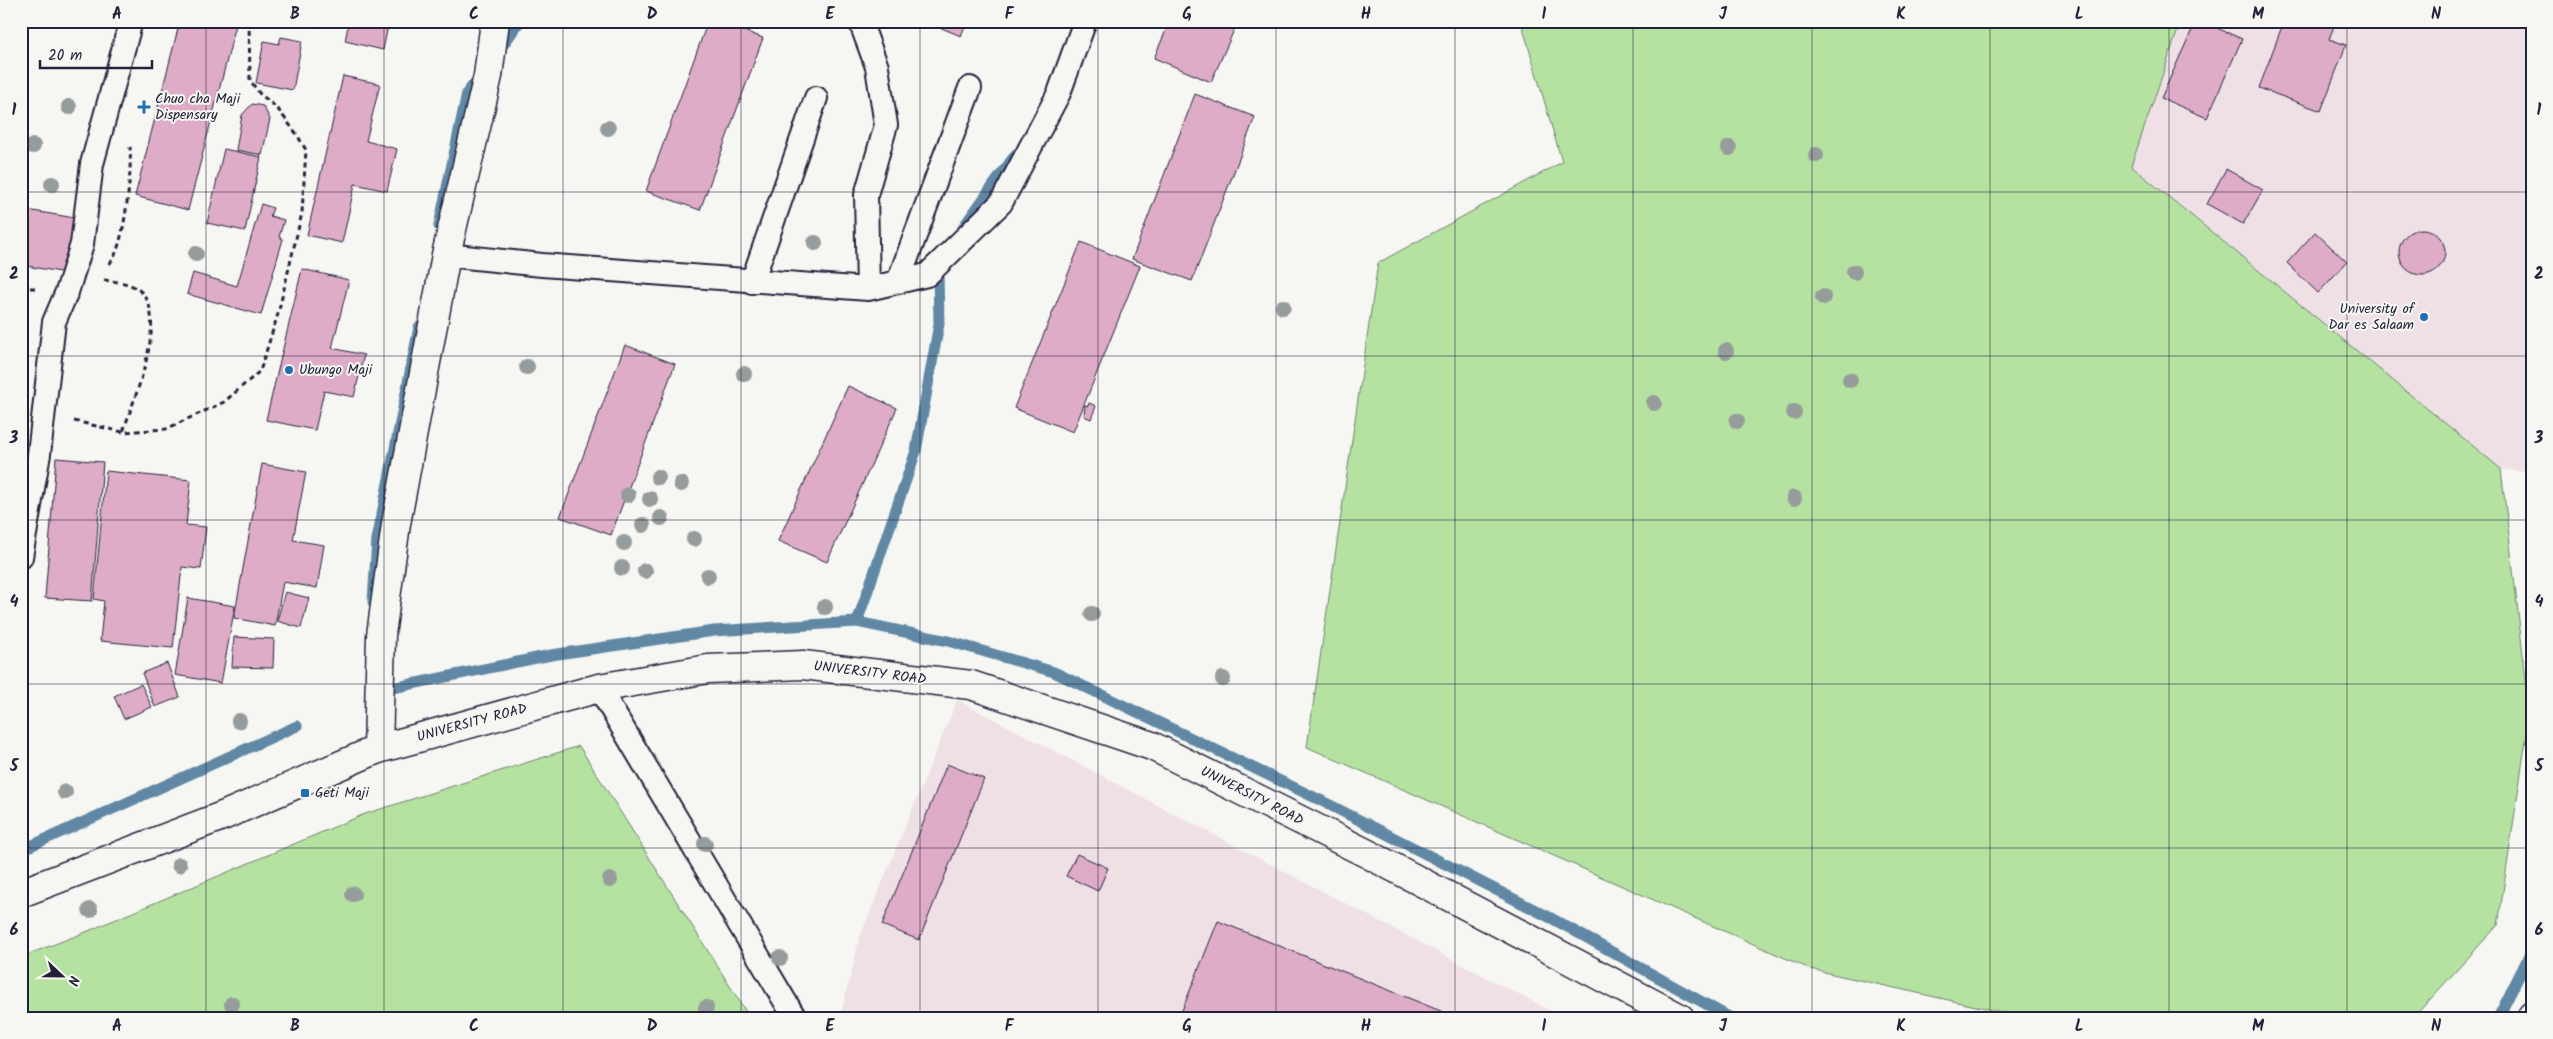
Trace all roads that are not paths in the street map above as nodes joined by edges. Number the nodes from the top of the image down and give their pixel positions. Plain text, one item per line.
1 (131, 21) edge
2 (495, 21) edge
3 (860, 21) edge
4 (1085, 21) edge
5 (970, 88) dead end
6 (816, 98) dead end
7 (446, 255) junction
8 (752, 282) junction
9 (898, 282) junction
10 (868, 289) junction
11 (21, 557) edge
12 (599, 688) junction
13 (378, 748) junction
14 (21, 893) edge
15 (795, 1018) edge
16 (1680, 1018) edge

1 - 11 lane
2 - 7 street
3 - 10 lane
4 - 9 lane
5 - 9 lane
6 - 8 lane
7 - 8 lane
7 - 13 street
8 - 10 lane
9 - 10 lane
12 - 13 street, UNIVERSITY ROAD
12 - 15 lane
12 - 16 street, UNIVERSITY ROAD
13 - 14 street, UNIVERSITY ROAD

